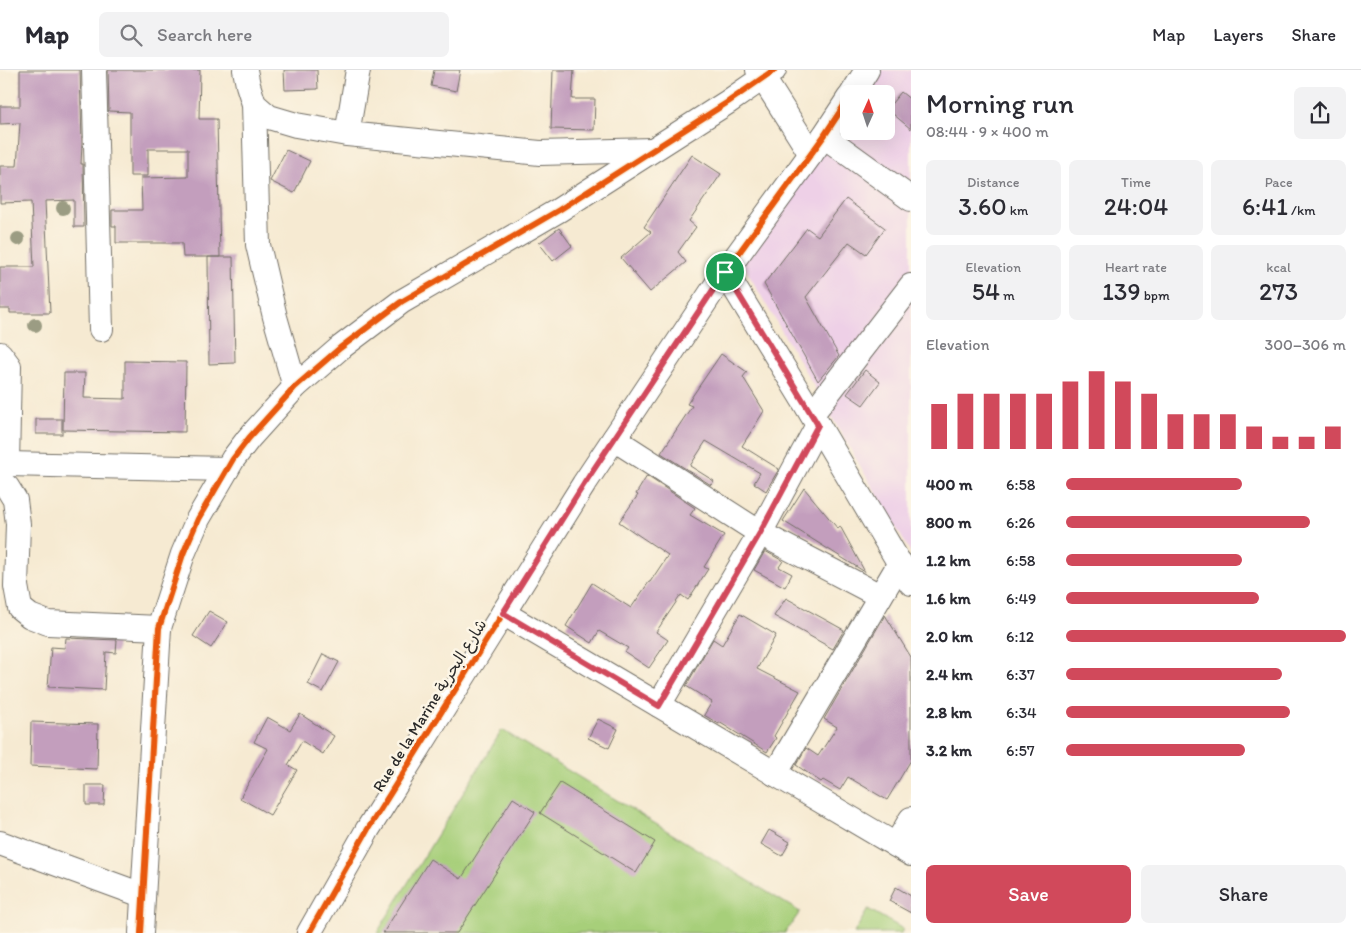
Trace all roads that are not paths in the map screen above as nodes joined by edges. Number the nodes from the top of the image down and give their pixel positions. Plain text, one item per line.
1 (94, 70) edge
2 (245, 70) edge
3 (358, 70) edge
4 (867, 70) edge
5 (765, 73) edge
6 (858, 85) edge
7 (254, 104) junction
8 (840, 111) edge
9 (347, 134) junction
10 (817, 145) junction
11 (652, 150) junction
12 (911, 199) edge
13 (725, 272) junction
14 (911, 286) edge
15 (101, 329) dead end
16 (0, 354) edge
17 (295, 388) junction
18 (815, 420) junction
19 (614, 440) junction
20 (227, 469) junction
21 (2, 473) edge
22 (760, 533) junction
23 (905, 573) edge
24 (880, 596) junction
25 (503, 613) junction
26 (159, 628) junction
27 (659, 706) junction
28 (775, 774) junction
29 (911, 819) edge
30 (0, 843) edge
31 (903, 850) edge
32 (142, 895) junction
33 (141, 933) edge
34 (309, 933) edge

1 - 15 street
2 - 7 street
3 - 9 street
4 - 6 street
5 - 10 street
5 - 11 street
7 - 9 street
7 - 17 street
8 - 10 street, Rue de la Marine شارع البحرية
9 - 11 street
10 - 12 street
10 - 13 street, Rue de la Marine شارع البحرية
11 - 17 street
13 - 18 street
13 - 19 street, Rue de la Marine شارع البحرية
14 - 18 street
16 - 21 street
17 - 20 street
18 - 22 street
18 - 23 street
19 - 22 street
19 - 25 street, Rue de la Marine شارع البحرية
20 - 21 street
20 - 26 street
21 - 26 street
22 - 24 street
22 - 27 street
23 - 24 street
24 - 28 street
25 - 27 street
25 - 34 street, Rue de la Marine شارع البحرية
26 - 32 street
27 - 28 street
28 - 31 street
29 - 31 street
30 - 32 street
32 - 33 street

